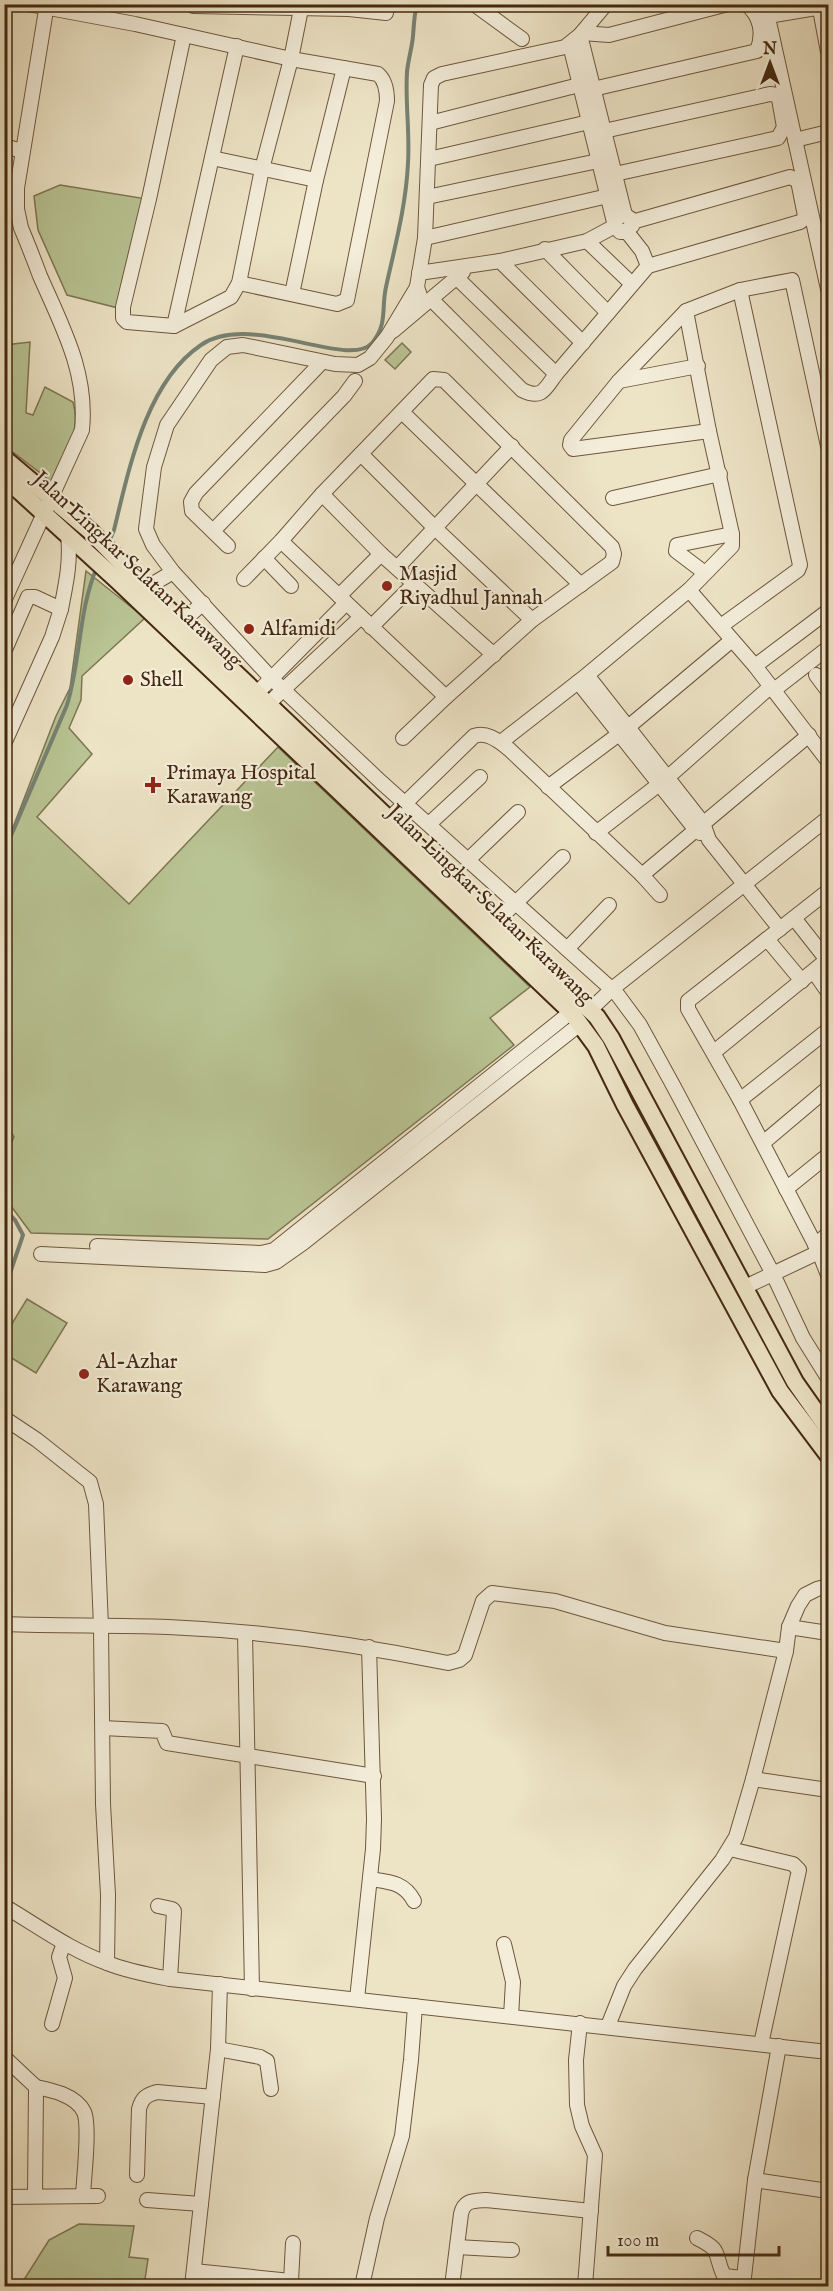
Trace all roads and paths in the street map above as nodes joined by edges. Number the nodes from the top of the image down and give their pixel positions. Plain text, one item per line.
1 (28, 4) edge
2 (474, 4) edge
3 (606, 4) edge
4 (728, 4) edge
5 (746, 4) edge
6 (194, 6) edge
7 (822, 6) edge
8 (47, 7) edge
9 (302, 7) edge
10 (767, 10) edge
11 (386, 14) dead end
12 (581, 34) junction
13 (184, 35) junction
14 (522, 39) dead end
15 (570, 45) junction
16 (237, 46) junction
17 (828, 52) edge
18 (291, 59) junction
19 (344, 68) junction
20 (586, 87) junction
21 (589, 122) junction
22 (430, 123) junction
23 (604, 131) junction
24 (828, 132) edge
25 (795, 140) junction
26 (4, 146) edge
27 (22, 151) junction
28 (212, 158) junction
29 (429, 159) junction
30 (598, 161) junction
31 (262, 169) junction
32 (615, 174) junction
33 (316, 180) junction
34 (608, 196) junction
35 (427, 197) junction
36 (623, 223) junction
37 (425, 238) junction
38 (587, 241) junction
39 (545, 249) junction
40 (500, 261) junction
41 (473, 264) junction
42 (648, 266) junction
43 (456, 277) junction
44 (418, 280) junction
45 (239, 283) junction
46 (632, 284) junction
47 (828, 289) edge
48 (740, 290) junction
49 (291, 294) junction
50 (427, 303) junction
51 (686, 311) junction
52 (608, 313) junction
53 (174, 326) junction
54 (387, 337) junction
55 (583, 343) junction
56 (322, 362) junction
57 (698, 366) junction
58 (556, 374) junction
59 (355, 381) dead end
60 (619, 381) junction
61 (402, 412) junction
62 (709, 431) junction
63 (512, 446) junction
64 (828, 446) edge
65 (362, 454) junction
66 (4, 458) edge
67 (720, 474) junction
68 (4, 477) edge
69 (476, 484) junction
70 (322, 494) junction
71 (613, 498) dead end
72 (48, 504) junction
73 (435, 528) junction
74 (213, 531) junction
75 (732, 534) junction
76 (68, 535) junction
77 (281, 541) junction
78 (228, 546) dead end
79 (381, 554) junction
80 (264, 558) junction
81 (397, 568) junction
82 (173, 572) junction
83 (705, 573) junction
84 (121, 574) junction
85 (244, 579) dead end
86 (414, 584) junction
87 (581, 585) junction
88 (291, 586) dead end
89 (146, 588) junction
90 (689, 590) junction
91 (343, 600) junction
92 (4, 601) edge
93 (202, 603) junction
94 (61, 609) junction
95 (828, 611) edge
96 (361, 617) junction
97 (532, 620) junction
98 (182, 622) junction
99 (721, 626) junction
100 (371, 627) junction
101 (320, 632) junction
102 (732, 639) junction
103 (332, 644) junction
104 (828, 648) edge
105 (4, 652) edge
106 (494, 655) junction
107 (755, 666) junction
108 (816, 675) dead end
109 (272, 679) junction
110 (582, 679) junction
111 (772, 689) junction
112 (283, 690) junction
113 (828, 691) edge
114 (446, 697) junction
115 (263, 699) junction
116 (623, 731) junction
117 (809, 735) junction
118 (403, 738) dead end
119 (5, 740) edge
120 (501, 742) junction
121 (828, 761) edge
122 (480, 777) dead end
123 (663, 781) junction
124 (548, 787) junction
125 (405, 804) junction
126 (518, 812) dead end
127 (390, 818) junction
128 (828, 818) edge
129 (429, 824) junction
130 (699, 826) junction
131 (597, 833) junction
132 (563, 856) dead end
133 (469, 859) junction
134 (642, 875) junction
135 (744, 884) junction
136 (828, 891) edge
137 (660, 895) dead end
138 (515, 902) junction
139 (609, 905) dead end
140 (794, 918) junction
141 (497, 921) junction
142 (780, 929) junction
143 (768, 939) junction
144 (567, 949) junction
145 (828, 960) edge
146 (814, 972) junction
147 (802, 981) junction
148 (612, 989) junction
149 (828, 992) edge
150 (580, 1015) junction
151 (828, 1030) edge
152 (714, 1052) junction
153 (828, 1088) edge
154 (741, 1100) junction
155 (763, 1143) junction
156 (828, 1155) edge
157 (786, 1189) junction
158 (715, 1230) junction
159 (828, 1234) edge
160 (698, 1238) junction
161 (817, 1248) junction
162 (41, 1250) dead end
163 (828, 1272) edge
164 (773, 1274) junction
165 (745, 1287) junction
166 (828, 1378) edge
167 (4, 1418) edge
168 (828, 1430) edge
169 (828, 1455) edge
170 (828, 1586) edge
171 (4, 1624) edge
172 (101, 1627) junction
173 (789, 1627) junction
174 (245, 1633) junction
175 (828, 1633) edge
176 (369, 1647) junction
177 (786, 1651) junction
178 (103, 1728) junction
179 (247, 1756) junction
180 (374, 1776) junction
181 (753, 1779) junction
182 (828, 1790) edge
183 (729, 1849) junction
184 (370, 1879) junction
185 (414, 1901) dead end
186 (4, 1906) edge
187 (158, 1906) dead end
188 (64, 1943) junction
189 (504, 1944) dead end
190 (107, 1963) junction
191 (170, 1979) junction
192 (220, 1984) junction
193 (252, 1989) junction
194 (357, 2000) junction
195 (415, 2006) junction
196 (511, 2016) junction
197 (580, 2023) junction
198 (52, 2024) dead end
199 (608, 2026) junction
200 (761, 2044) junction
201 (779, 2046) junction
202 (218, 2049) junction
203 (828, 2052) edge
204 (4, 2057) edge
205 (36, 2086) junction
206 (271, 2089) dead end
207 (213, 2097) junction
208 (137, 2175) dead end
209 (755, 2180) junction
210 (828, 2191) edge
211 (83, 2195) junction
212 (35, 2196) junction
213 (98, 2196) dead end
214 (4, 2197) edge
215 (147, 2200) dead end
216 (201, 2204) junction
217 (591, 2211) junction
218 (697, 2238) dead end
219 (293, 2243) dead end
220 (457, 2247) junction
221 (512, 2250) dead end
222 (194, 2271) junction
223 (743, 2282) edge
224 (291, 2284) edge
225 (192, 2286) edge
226 (362, 2286) edge
227 (452, 2286) edge
228 (585, 2286) edge

1 - 8 street
2 - 14 street
3 - 12 street
4 - 12 street
5 - 20 street
6 - 9 street
7 - 10 street
7 - 17 street
8 - 13 street
8 - 27 street
9 - 11 street
9 - 18 street
10 - 25 street
12 - 15 street
12 - 20 street
13 - 16 street
13 - 53 street
15 - 20 street
15 - 22 street
16 - 18 street
16 - 28 street
18 - 19 street
18 - 31 street
19 - 33 street
19 - 49 street
20 - 21 street
20 - 22 street
20 - 23 street
21 - 29 street
21 - 30 street
22 - 29 street
23 - 32 street
23 - 32 street
24 - 25 street
25 - 47 street
26 - 27 street
27 - 72 street
28 - 31 street
28 - 53 street
29 - 35 street
30 - 34 street
30 - 35 street
31 - 33 street
31 - 45 street
32 - 36 street
33 - 49 street
34 - 36 street
34 - 37 street
35 - 37 street
36 - 38 street
36 - 42 street
36 - 42 street
37 - 44 street
38 - 39 street
38 - 46 street
39 - 40 street
39 - 52 street
40 - 41 street
40 - 55 street
41 - 43 street
41 - 44 street
42 - 46 street
43 - 50 street
43 - 58 street
44 - 50 street
44 - 54 street
45 - 49 street
45 - 53 street
46 - 52 street
48 - 51 street
48 - 64 street
48 - 99 street
50 - 54 street
50 - 58 street
51 - 57 street
51 - 60 street
52 - 55 street
54 - 56 street
55 - 58 street
56 - 74 street
56 - 82 street
57 - 60 street
57 - 62 street
59 - 74 street
60 - 62 street
61 - 63 street
61 - 65 street
61 - 69 street
62 - 67 street
63 - 69 street
63 - 87 street
65 - 70 street
65 - 73 street
66 - 72 main road, Jalan Lingkar Selatan Karawang
67 - 71 street
67 - 75 street
68 - 72 main road, Jalan Lingkar Selatan Karawang
69 - 73 street
69 - 87 street
70 - 77 street
70 - 79 street
72 - 76 main road, Jalan Lingkar Selatan Karawang
72 - 84 main road, Jalan Lingkar Selatan Karawang
72 - 92 street
73 - 81 street
73 - 97 street
74 - 78 street
75 - 83 street
75 - 83 street
76 - 84 main road, Jalan Lingkar Selatan Karawang
76 - 94 street
77 - 80 street
77 - 91 street
79 - 81 street
79 - 91 street
80 - 85 street
80 - 88 street
81 - 86 street
82 - 89 street
82 - 93 street
83 - 90 street
84 - 89 main road, Jalan Lingkar Selatan Karawang
84 - 150 main road, Jalan Lingkar Selatan Karawang
86 - 100 street
86 - 106 street
87 - 97 street
89 - 98 main road, Jalan Lingkar Selatan Karawang
90 - 99 street
90 - 110 street
91 - 96 street
91 - 101 street
93 - 98 street
93 - 109 street
94 - 105 street
94 - 119 street
95 - 107 street
96 - 100 street
96 - 103 street
97 - 106 street
98 - 115 main road, Jalan Lingkar Selatan Karawang
99 - 102 street
100 - 114 street
101 - 103 street
101 - 109 street
102 - 107 street
102 - 116 street
103 - 112 street
104 - 111 street
106 - 114 street
107 - 111 street
108 - 113 street
109 - 112 street
109 - 115 street
110 - 116 street
110 - 120 street
111 - 117 street
111 - 123 street
112 - 115 street
112 - 125 street
114 - 118 street
115 - 127 main road, Jalan Lingkar Selatan Karawang
116 - 123 street
116 - 124 street
117 - 121 street
117 - 130 street
120 - 124 street
120 - 125 street
122 - 129 street
123 - 130 street
123 - 131 street
124 - 131 street
125 - 127 street
125 - 129 street
126 - 133 street
127 - 141 main road, Jalan Lingkar Selatan Karawang
128 - 135 street
129 - 133 street
130 - 134 street
130 - 135 street
131 - 134 street
132 - 138 street
133 - 138 street
134 - 137 street
135 - 142 street
135 - 148 street
136 - 140 street
138 - 141 street
138 - 144 street
139 - 144 street
140 - 142 street
140 - 145 street
141 - 150 main road, Jalan Lingkar Selatan Karawang
142 - 143 street
143 - 147 street
143 - 152 street
144 - 148 street
145 - 146 street
146 - 147 street
146 - 149 street
147 - 152 street
148 - 150 street
148 - 164 street
150 - 158 main road, Jalan Lingkar Selatan Karawang
150 - 160 main road, Jalan Lingkar Selatan Karawang
150 - 162 street
151 - 154 street
152 - 154 street
153 - 155 street
154 - 155 street
155 - 157 street
156 - 157 street
157 - 161 street
158 - 160 main road
158 - 165 main road, Jalan Lingkar Selatan Karawang
159 - 161 street
160 - 169 main road, Jalan Lingkar Selatan Karawang
161 - 163 street
161 - 164 street
164 - 165 street
164 - 166 street
165 - 168 main road, Jalan Lingkar Selatan Karawang
167 - 172 street
170 - 173 street
171 - 172 street
172 - 174 street
172 - 178 street
173 - 175 street
173 - 177 street
174 - 176 street
174 - 179 street
176 - 177 street
176 - 180 street
177 - 181 street
178 - 179 street
178 - 190 street
179 - 180 street
179 - 193 street
180 - 184 street
181 - 182 street
181 - 183 street
183 - 199 street
183 - 200 street
184 - 185 street
184 - 194 street
186 - 188 street
187 - 191 street
188 - 190 street
188 - 198 street
189 - 196 street
190 - 191 street
191 - 192 street
192 - 193 street
192 - 202 street
193 - 194 street
194 - 195 street
195 - 196 street
195 - 226 street
196 - 197 street
197 - 199 street
197 - 217 street
199 - 200 street
200 - 201 street
201 - 203 street
201 - 209 street
202 - 206 street
202 - 207 street
204 - 205 street
205 - 211 street
205 - 212 street
207 - 208 street
207 - 216 street
209 - 210 street
209 - 223 street
211 - 212 street
211 - 213 street
212 - 214 street
215 - 216 street
216 - 222 street
217 - 220 street
217 - 228 street
218 - 223 street
219 - 224 street
220 - 221 street
220 - 227 street
222 - 224 street
222 - 225 street

